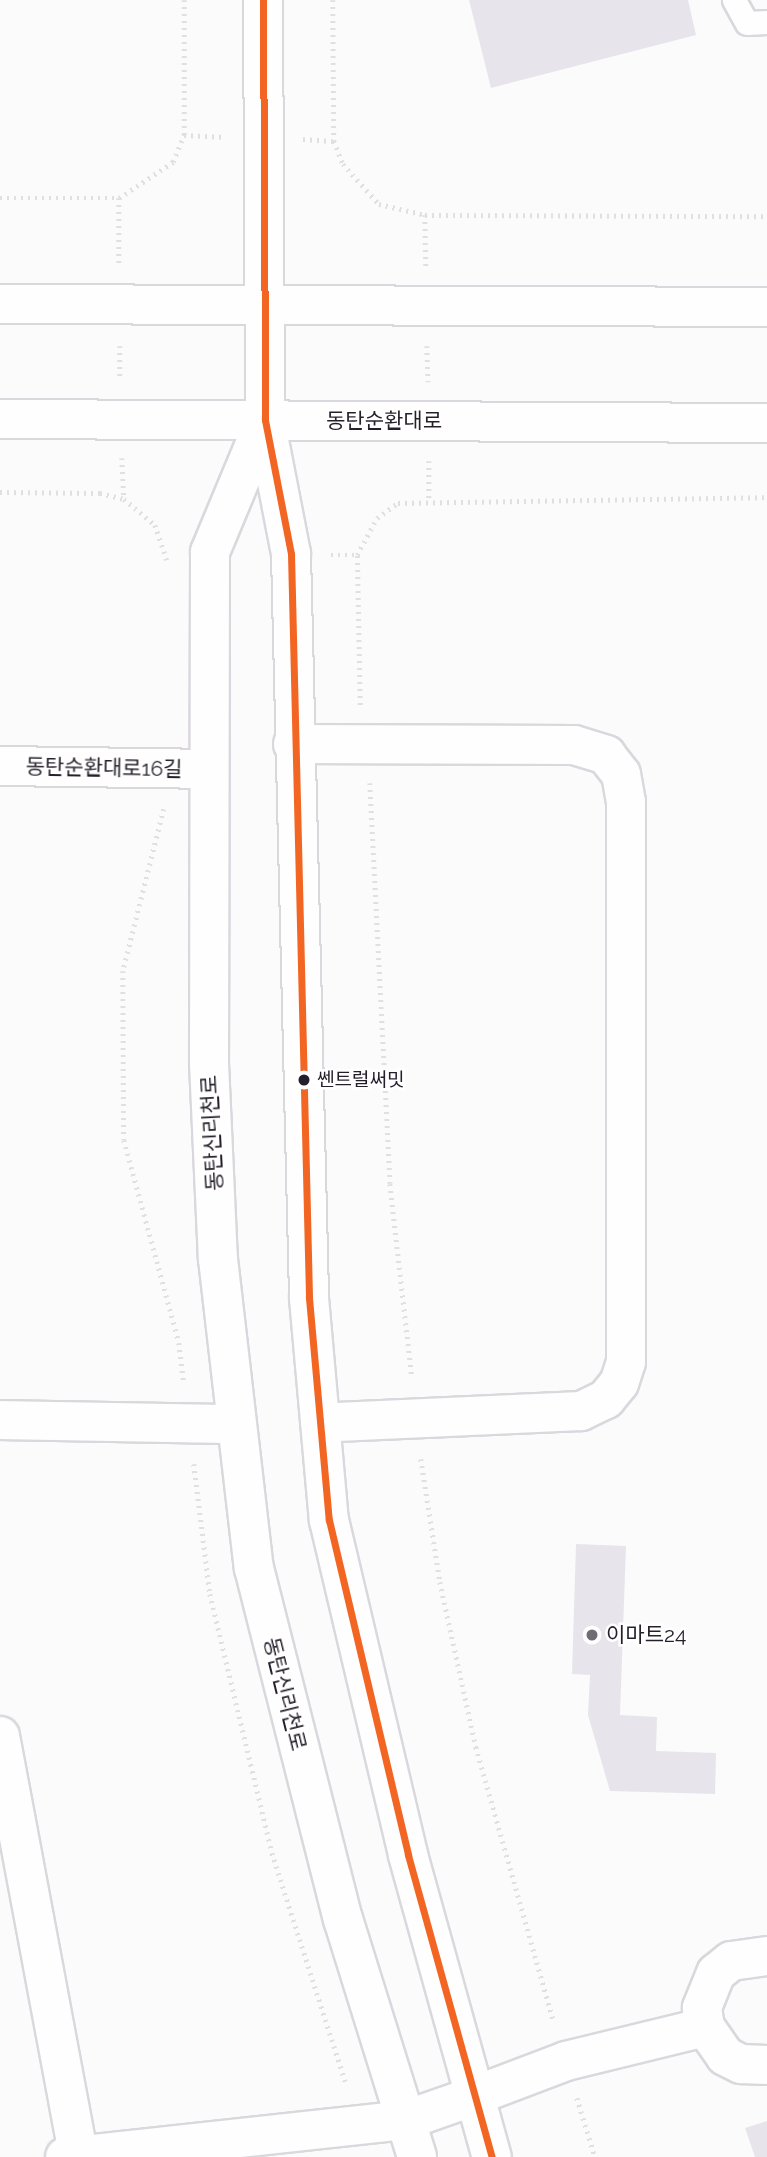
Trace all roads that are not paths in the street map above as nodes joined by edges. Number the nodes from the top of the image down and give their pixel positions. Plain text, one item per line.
1 (263, 0) edge
2 (734, 0) edge
3 (767, 22) edge
4 (0, 304) edge
5 (268, 305) junction
6 (767, 307) edge
7 (0, 419) edge
8 (265, 420) junction
9 (767, 423) edge
10 (293, 744) junction
11 (0, 766) edge
12 (208, 769) junction
13 (0, 1420) edge
14 (320, 1423) junction
15 (235, 1424) junction
16 (0, 1736) edge
17 (767, 1955) edge
18 (705, 2027) junction
19 (767, 2066) edge
20 (474, 2095) junction
21 (406, 2120) junction
22 (75, 2157) edge
23 (418, 2157) edge
24 (492, 2157) edge

1 - 5 main road
2 - 3 lane
4 - 5 main road
5 - 6 main road
5 - 8 main road
7 - 8 main road, 동탄순환대로
8 - 9 main road, 동탄순환대로
8 - 10 main road
8 - 12 main road, 동탄신리천로
10 - 14 main road
10 - 14 main road
11 - 12 main road, 동탄순환대로16길
12 - 15 main road, 동탄신리천로
13 - 15 main road
14 - 20 main road
15 - 21 main road, 동탄신리천로
16 - 22 main road
17 - 18 main road
18 - 19 main road
18 - 20 main road
20 - 21 main road
20 - 24 main road
21 - 22 main road
21 - 23 main road, 동탄신리천로

